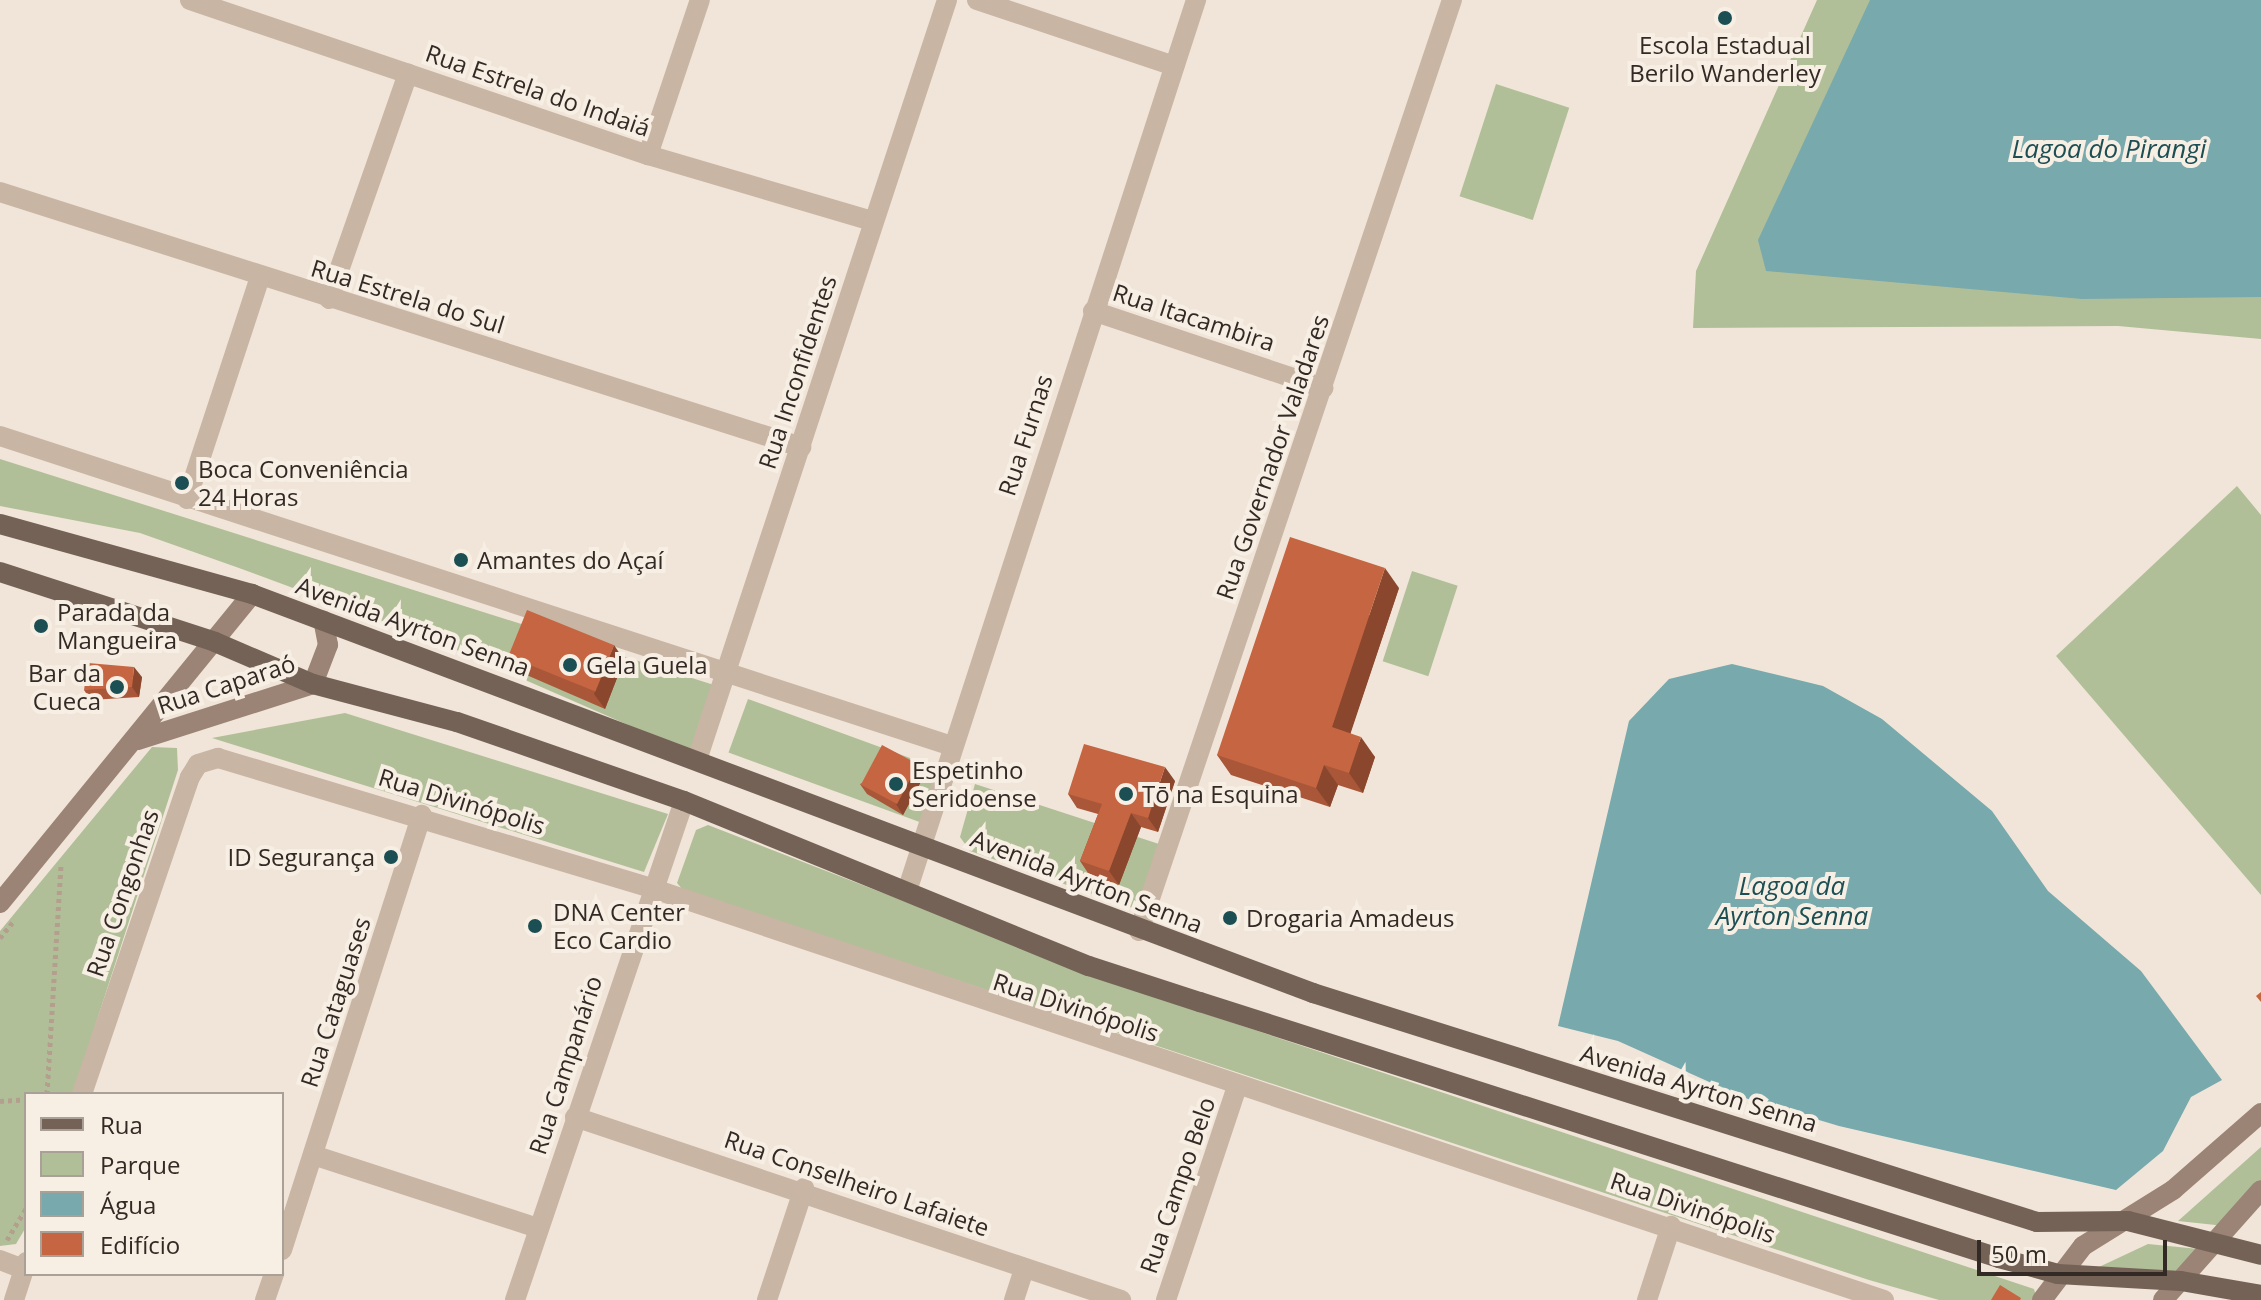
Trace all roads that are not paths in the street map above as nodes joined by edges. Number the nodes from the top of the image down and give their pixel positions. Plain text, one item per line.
1 (190, 0) edge
2 (700, 0) edge
3 (947, 0) edge
4 (977, 0) edge
5 (1196, 0) edge
6 (1452, 0) edge
7 (1174, 66) junction
8 (408, 73) junction
9 (648, 155) junction
10 (0, 192) edge
11 (872, 221) junction
12 (260, 277) junction
13 (329, 299) junction
14 (1093, 311) junction
15 (1323, 388) junction
16 (0, 436) edge
17 (801, 447) junction
18 (187, 499) junction
19 (0, 524) edge
20 (0, 572) edge
21 (252, 594) junction
22 (323, 620) junction
23 (215, 642) junction
24 (727, 670) junction
25 (313, 684) junction
26 (138, 740) junction
27 (952, 746) junction
28 (697, 760) junction
29 (252, 766) joint
30 (684, 801) junction
31 (422, 815) junction
32 (921, 846) junction
33 (651, 888) junction
34 (908, 888) junction
35 (0, 903) edge
36 (1139, 931) junction
37 (1237, 1087) junction
38 (83, 1092) edge
39 (2261, 1113) edge
40 (575, 1117) junction
41 (313, 1155) junction
42 (804, 1188) junction
43 (2261, 1190) edge
44 (2128, 1221) junction
45 (1671, 1226) junction
46 (538, 1228) junction
47 (2215, 1239) junction
48 (284, 1244) edge
49 (2261, 1255) edge
50 (0, 1260) edge
51 (24, 1265) edge
52 (24, 1268) edge
53 (1024, 1269) junction
54 (2058, 1274) junction
55 (273, 1276) edge
56 (2181, 1281) junction
57 (2261, 1295) edge
58 (14, 1300) edge
59 (265, 1300) edge
60 (515, 1300) edge
61 (767, 1300) edge
62 (1014, 1300) edge
63 (1121, 1300) edge
64 (1166, 1300) edge
65 (1647, 1300) edge
66 (1884, 1300) edge
67 (2042, 1300) edge
68 (2163, 1300) edge

1 - 8 street, Rua Estrela do Indaiá
2 - 9 street
3 - 11 street, Rua Inconfidentes
4 - 7 street
5 - 7 street, Rua Furnas
6 - 15 street, Rua Governador Valadares
7 - 14 street, Rua Furnas
8 - 9 street, Rua Estrela do Indaiá
8 - 13 street
9 - 11 street, Rua Estrela do Indaiá
10 - 12 street, Rua Estrela do Sul
11 - 17 street, Rua Inconfidentes
12 - 13 street, Rua Estrela do Sul
12 - 18 street
13 - 17 street, Rua Estrela do Sul
14 - 15 street, Rua Itacambira
14 - 27 street, Rua Furnas
15 - 36 street, Rua Governador Valadares
16 - 18 street
17 - 24 street, Rua Inconfidentes
18 - 24 street
19 - 21 main road, Avenida Ayrton Senna
20 - 23 main road
21 - 22 main road, Avenida Ayrton Senna
21 - 23 main road, Rua Caparaó
22 - 25 main road, Rua Caparaó
22 - 28 main road, Avenida Ayrton Senna
23 - 25 main road
23 - 26 main road, Rua Caparaó
24 - 27 street
24 - 28 street, Rua Inconfidentes
25 - 26 main road, Rua Caparaó
25 - 30 main road
26 - 35 main road, Rua Caparaó
27 - 32 street, Rua Furnas
28 - 32 main road, Avenida Ayrton Senna
29 - 31 street, Rua Divinópolis
29 - 38 street, Rua Congonhas
30 - 33 street, Rua Campanário
30 - 34 main road
31 - 33 street, Rua Divinópolis
31 - 41 street, Rua Cataguases
32 - 34 street, Rua Furnas
32 - 36 main road, Avenida Ayrton Senna
33 - 37 street, Rua Divinópolis
33 - 40 street, Rua Campanário
34 - 54 main road
36 - 44 main road, Avenida Ayrton Senna
37 - 45 street, Rua Divinópolis
37 - 64 street, Rua Campo Belo
39 - 44 main road
40 - 42 street, Rua Conselheiro Lafaiete
40 - 46 street, Rua Campanário
41 - 46 street
41 - 48 street, Rua Cataguases
42 - 53 street, Rua Conselheiro Lafaiete
42 - 61 street
43 - 47 main road
44 - 47 main road, Avenida Ayrton Senna
44 - 54 main road
45 - 65 street
45 - 66 street, Rua Divinópolis
46 - 60 street, Rua Campanário
47 - 49 main road, Avenida Ayrton Senna
47 - 56 main road
50 - 51 street
52 - 58 street
53 - 62 street
53 - 63 street, Rua Conselheiro Lafaiete
54 - 56 main road
54 - 67 main road
55 - 59 street
56 - 57 main road
56 - 68 main road

